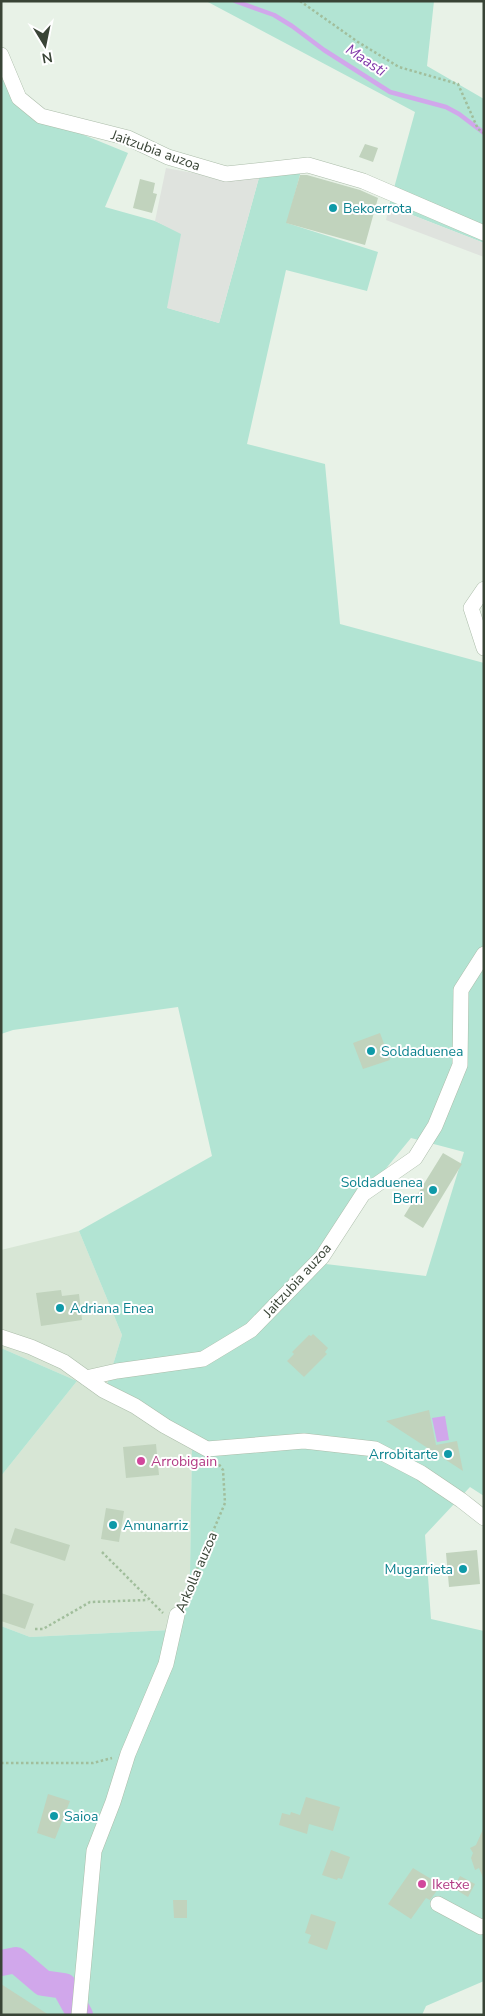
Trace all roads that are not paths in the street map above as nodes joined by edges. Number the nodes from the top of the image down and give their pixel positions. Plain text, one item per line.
1 (1, 55) edge
2 (484, 232) edge
3 (484, 588) edge
4 (484, 648) edge
5 (484, 954) edge
6 (1, 1337) edge
7 (86, 1378) junction
8 (484, 1518) edge
9 (177, 1615) road end
10 (438, 1904) dead end
11 (484, 1926) edge
12 (79, 2015) edge

1 - 2 street, Jaitzubia auzoa
3 - 4 street
5 - 7 street, Jaitzubia auzoa
6 - 7 street
7 - 8 street
9 - 12 street, Arkolla auzoa
10 - 11 street

